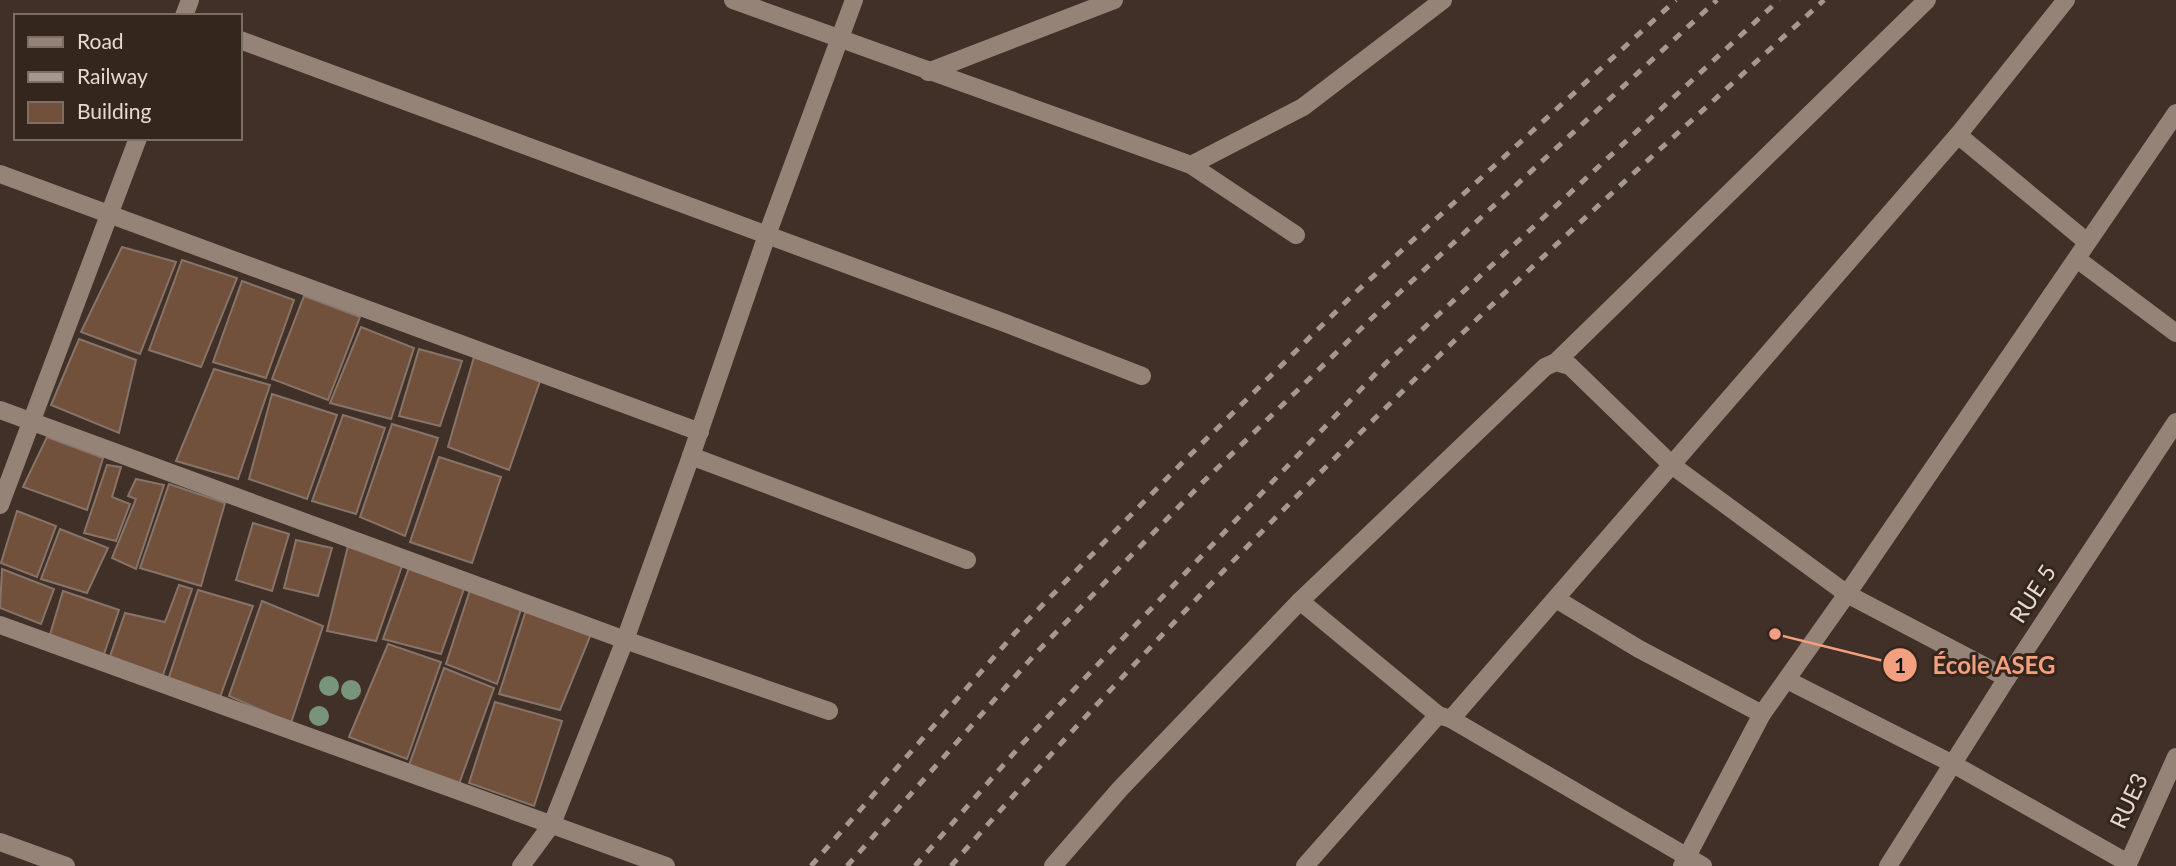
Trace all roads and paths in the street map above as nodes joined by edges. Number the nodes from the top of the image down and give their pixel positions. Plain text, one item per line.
1 (733, 0) edge
2 (854, 0) edge
3 (1114, 0) edge
4 (1443, 0) edge
5 (1927, 0) edge
6 (2066, 0) edge
7 (840, 39) junction
8 (242, 41) edge
9 (928, 72) junction
10 (2176, 113) edge
11 (1958, 135) junction
12 (137, 140) edge
13 (1191, 165) junction
14 (0, 174) edge
15 (110, 214) junction
16 (766, 234) junction
17 (1296, 235) dead end
18 (2087, 242) junction
19 (2077, 259) junction
20 (2176, 333) edge
21 (1556, 362) junction
22 (1142, 376) dead end
23 (0, 410) edge
24 (32, 422) junction
25 (2176, 422) edge
26 (700, 432) junction
27 (691, 456) junction
28 (1673, 466) junction
29 (0, 505) edge
30 (967, 560) dead end
31 (1847, 594) junction
32 (1556, 599) junction
33 (1300, 601) junction
34 (0, 625) edge
35 (625, 640) junction
36 (2007, 678) junction
37 (1787, 680) junction
38 (830, 711) dead end
39 (1762, 715) junction
40 (1444, 717) junction
41 (2176, 759) edge
42 (1953, 764) junction
43 (552, 824) junction
44 (0, 842) edge
45 (1691, 863) edge
46 (2127, 864) edge
47 (66, 866) edge
48 (521, 866) edge
49 (666, 866) edge
50 (1053, 866) edge
51 (1305, 866) edge
52 (1888, 866) edge

1 - 7 street
2 - 7 street
3 - 9 street
4 - 13 street
5 - 21 street
6 - 11 street
7 - 9 street
7 - 16 street
8 - 16 street
9 - 13 street
10 - 18 street
11 - 18 street
11 - 28 street
12 - 15 street
13 - 17 street
14 - 15 street
15 - 24 street
15 - 26 street
16 - 22 street
16 - 26 street
18 - 19 street
19 - 20 street
19 - 31 street
21 - 28 street
21 - 33 street
23 - 24 street
24 - 29 street
24 - 35 street
25 - 36 street, RUE 5
26 - 27 street
27 - 30 street
27 - 35 street
28 - 31 street
28 - 32 street
31 - 36 street
31 - 37 street
32 - 39 street
32 - 40 street
33 - 40 street
33 - 50 street
34 - 43 street
35 - 38 street
35 - 43 street
36 - 42 street, RUE 5
37 - 39 street
37 - 42 street
39 - 45 street
40 - 45 street
40 - 51 street
41 - 46 street, RUE3
42 - 46 street
42 - 52 street, RUE 5
43 - 48 street
43 - 49 street
44 - 47 street

